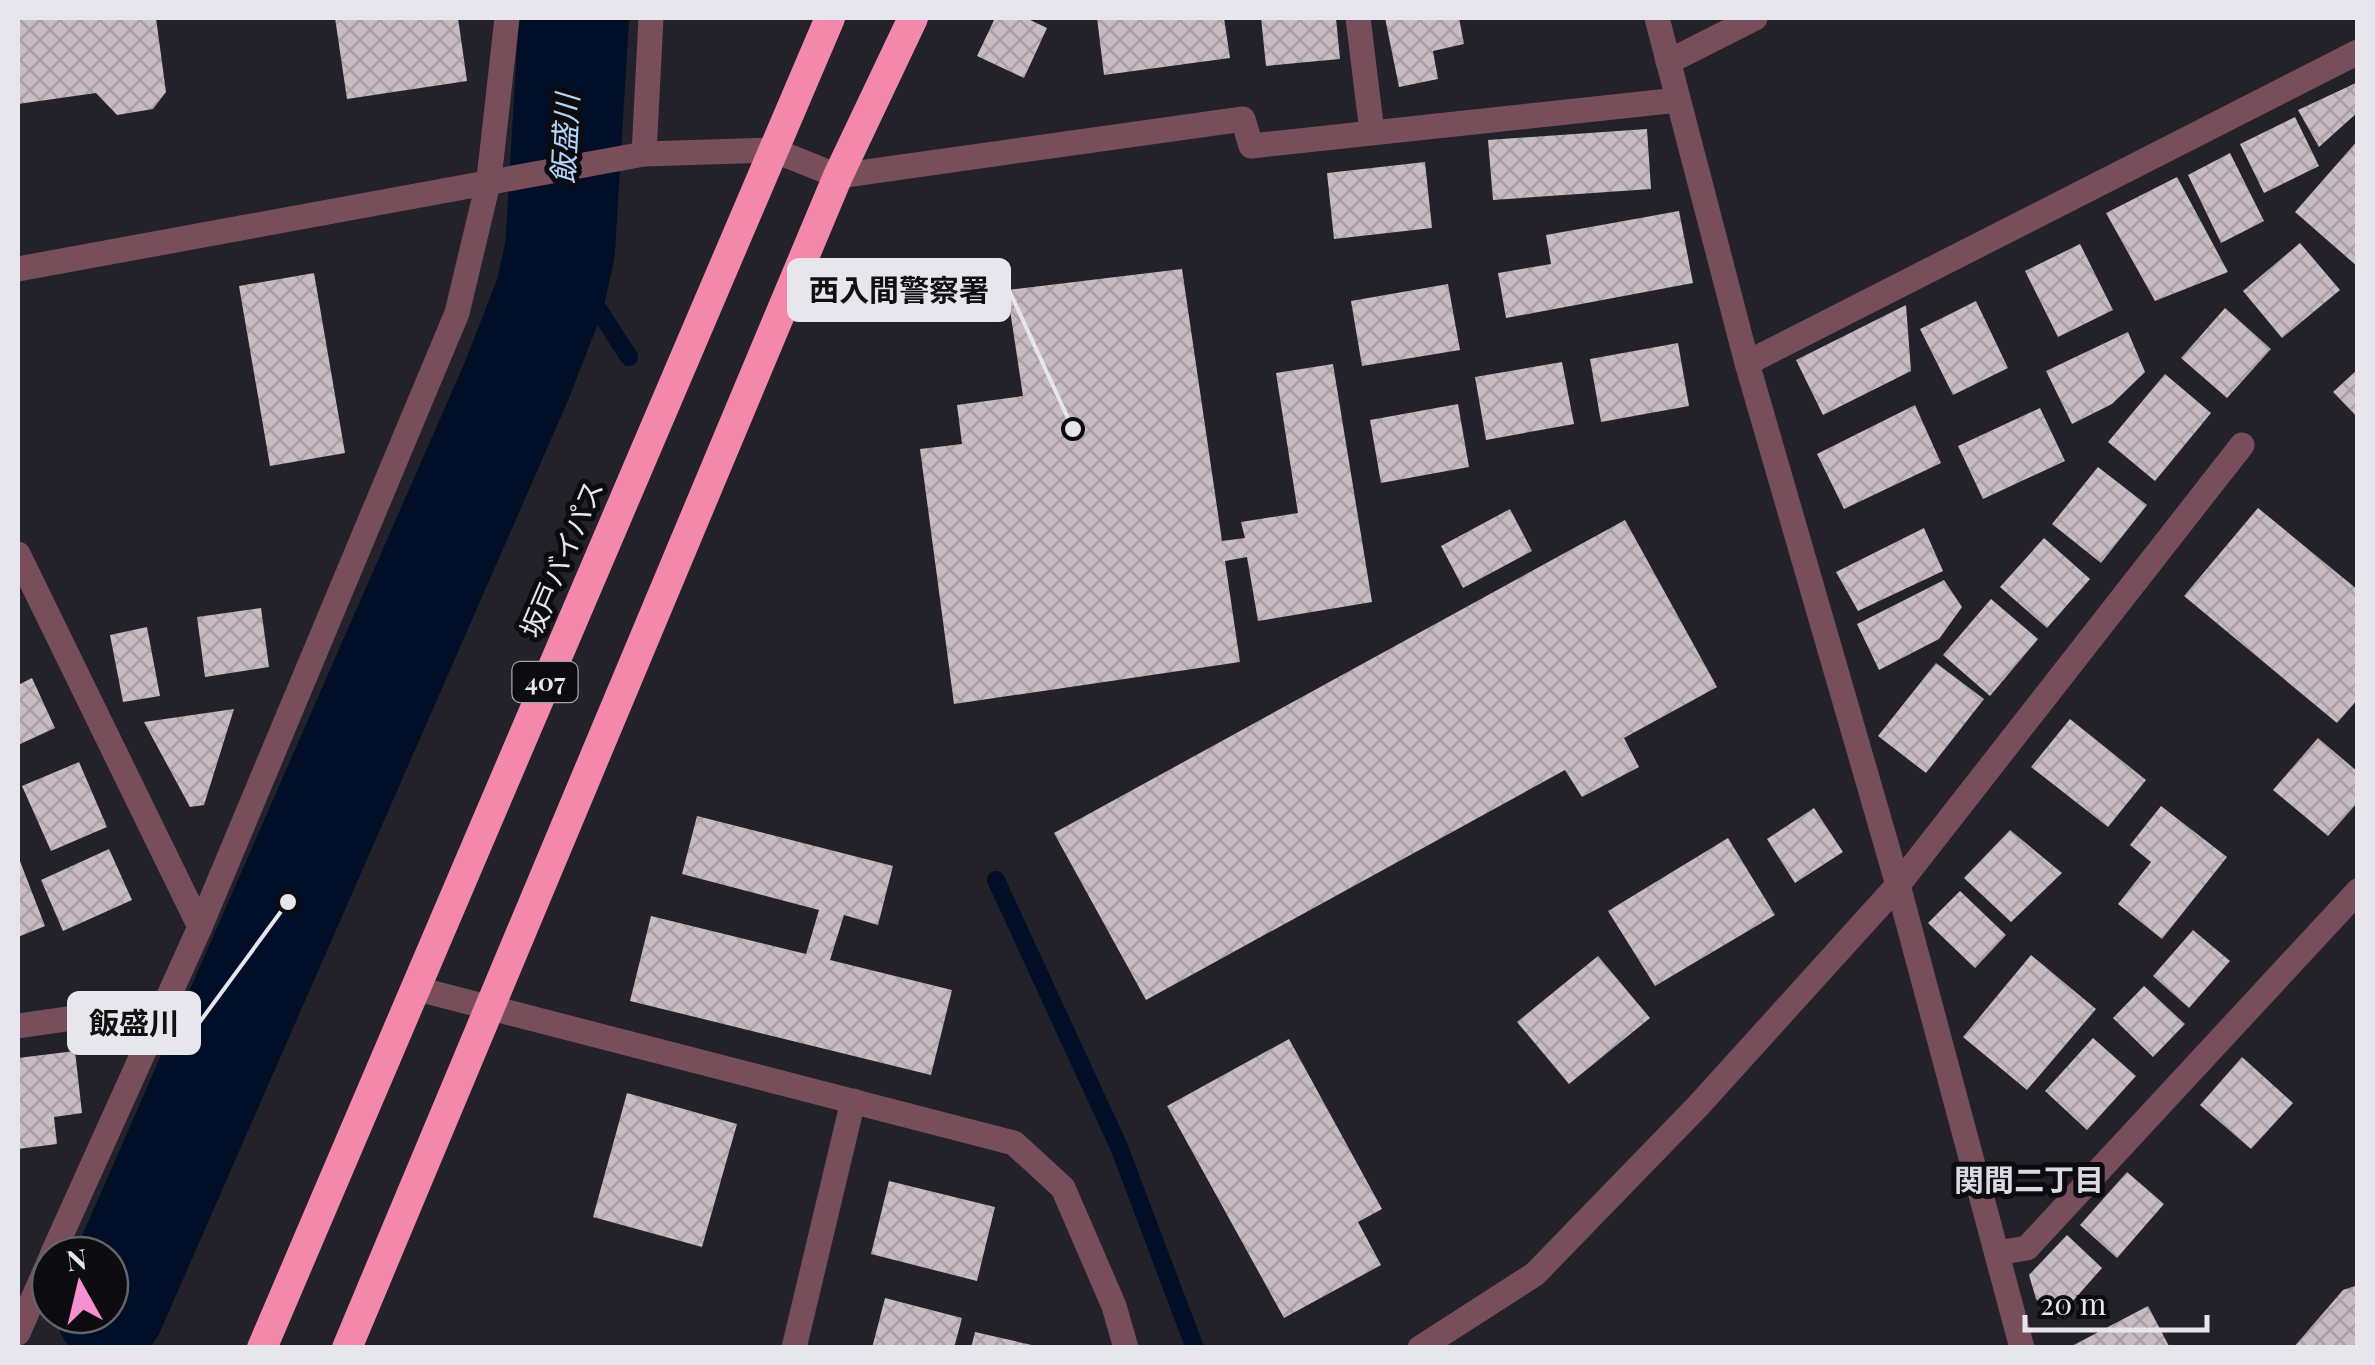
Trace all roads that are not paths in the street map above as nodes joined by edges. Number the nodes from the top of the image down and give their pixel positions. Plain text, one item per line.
1 (508, 18) edge
2 (651, 18) edge
3 (830, 18) edge
4 (913, 18) edge
5 (1358, 18) edge
6 (1657, 18) edge
7 (1755, 18) edge
8 (2358, 52) edge
9 (1668, 62) junction
10 (1678, 100) junction
11 (1372, 132) junction
12 (773, 150) junction
13 (631, 156) junction
14 (838, 176) junction
15 (489, 179) junction
16 (18, 269) edge
17 (1747, 363) junction
18 (2242, 445) dead end
19 (18, 554) edge
20 (1898, 885) junction
21 (2358, 890) edge
22 (200, 927) junction
23 (414, 988) junction
24 (164, 1005) junction
25 (488, 1008) junction
26 (18, 1026) edge
27 (853, 1101) junction
28 (61, 1235) edge
29 (1996, 1253) junction
30 (30, 1306) edge
31 (18, 1333) edge
32 (262, 1348) edge
33 (346, 1348) edge
34 (794, 1348) edge
35 (1126, 1348) edge
36 (1420, 1348) edge
37 (2022, 1348) edge

1 - 15 street
2 - 13 street
3 - 12 highway, 坂戸バイパス / 407
4 - 14 highway, 407
5 - 11 street
6 - 9 street
7 - 9 street
8 - 17 street
9 - 10 street
10 - 11 street
10 - 17 street
11 - 14 street
12 - 13 street
12 - 14 street
12 - 23 highway, 坂戸バイパス / 407
13 - 15 street
14 - 25 highway, 407
15 - 16 street
15 - 22 street
17 - 20 street
18 - 20 street
19 - 22 street
20 - 29 street
20 - 36 street
21 - 29 street
22 - 24 street
23 - 25 street
23 - 32 highway, 坂戸バイパス / 407
24 - 26 street
24 - 28 street
25 - 27 street
25 - 33 highway, 407
27 - 34 street
27 - 35 street
29 - 37 street
30 - 31 street

